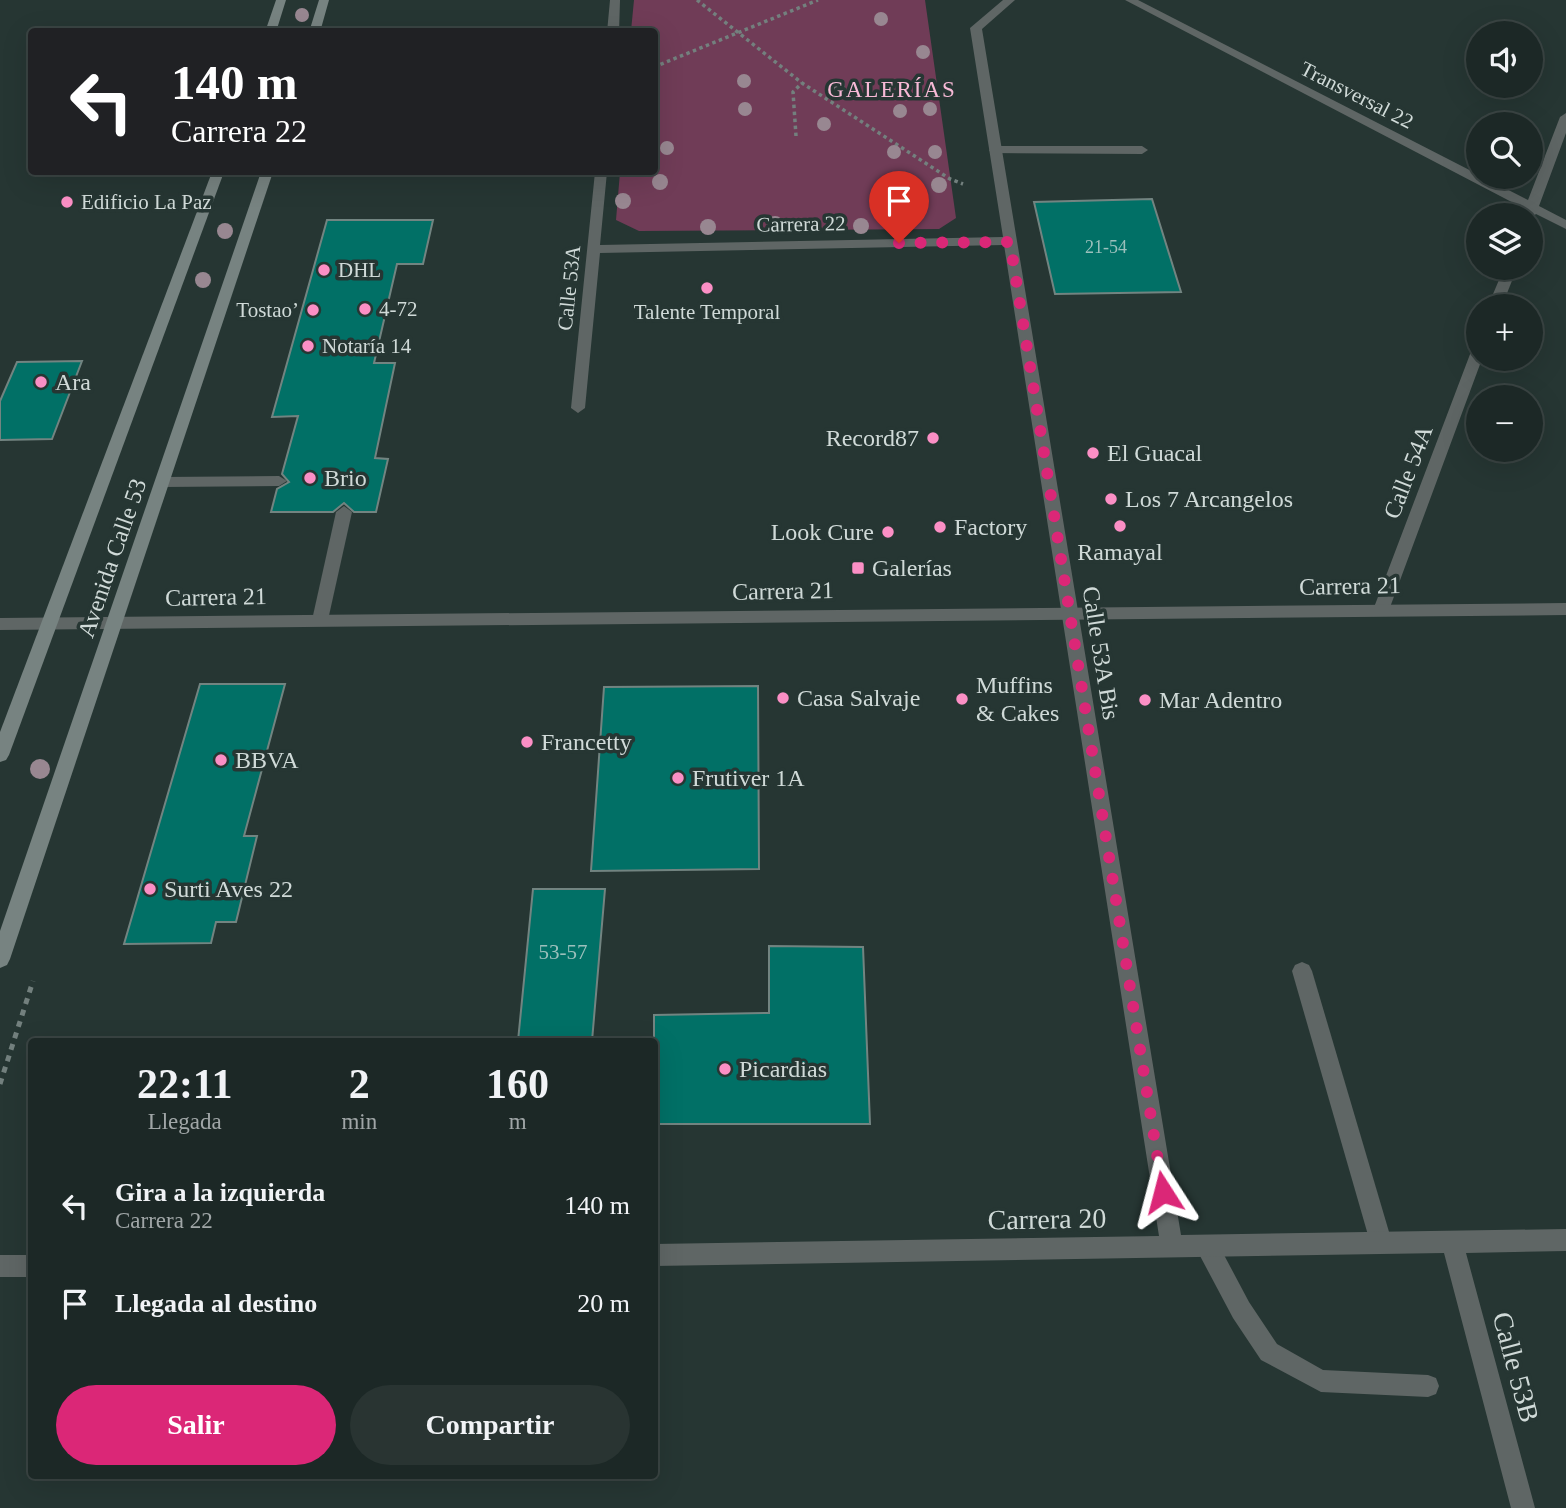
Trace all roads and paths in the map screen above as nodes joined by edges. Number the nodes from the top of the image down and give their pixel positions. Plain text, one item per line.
1 (281, 0) edge
2 (324, 0) edge
3 (615, 0) edge
4 (697, 0) edge
5 (818, 0) edge
6 (1010, 0) edge
7 (1130, 0) edge
8 (271, 28) edge
9 (315, 28) edge
10 (613, 28) edge
11 (739, 33) junction
12 (658, 65) edge
13 (802, 83) junction
14 (1566, 117) edge
15 (796, 136) dead end
16 (995, 150) junction
17 (1142, 150) dead end
18 (217, 175) edge
19 (266, 175) edge
20 (601, 175) edge
21 (1003, 199) junction
22 (1516, 203) edge
23 (1534, 203) edge
24 (1543, 216) edge
25 (1566, 225) edge
26 (1010, 242) junction
27 (594, 249) junction
28 (1471, 371) edge
29 (578, 408) dead end
30 (279, 481) dead end
31 (163, 482) junction
32 (344, 512) dead end
33 (1566, 608) edge
34 (1381, 610) junction
35 (1070, 614) junction
36 (320, 620) junction
37 (116, 622) junction
38 (50, 623) junction
39 (0, 624) edge
40 (0, 755) edge
41 (0, 959) edge
42 (1302, 971) dead end
43 (1566, 1240) edge
44 (1381, 1242) junction
45 (1452, 1242) junction
46 (1207, 1246) junction
47 (1172, 1247) junction
48 (658, 1255) edge
49 (0, 1266) edge
50 (28, 1266) edge
51 (1428, 1386) dead end
52 (1524, 1508) edge

1 - 8 main road
2 - 9 main road
3 - 10 street
4 - 11 path
5 - 11 path
6 - 16 street, Calle 53A Bis
7 - 22 street, Transversal 22
11 - 12 path
11 - 13 path
13 - 15 path
13 - 21 path
14 - 23 street
16 - 17 street
16 - 21 street, Calle 53A Bis
18 - 38 main road, Avenida Calle 53
19 - 31 main road, Avenida Calle 53
20 - 27 street, Calle 53A
21 - 26 street, Calle 53A Bis
24 - 25 street, Transversal 22
26 - 27 street, Carrera 22
26 - 35 street, Calle 53A Bis
27 - 29 street, Calle 53A
28 - 34 street, Calle 54A
30 - 31 street
31 - 37 main road, Avenida Calle 53
32 - 36 street
33 - 34 street, Carrera 21
34 - 35 street, Carrera 21
35 - 36 street, Carrera 21
35 - 47 street, Calle 53A Bis
36 - 37 street, Carrera 21
37 - 38 street, Carrera 21
37 - 41 main road, Avenida Calle 53
38 - 39 street, Carrera 21
38 - 40 main road, Avenida Calle 53
42 - 44 street
43 - 45 street, Carrera 20
44 - 45 street, Carrera 20
44 - 46 street, Carrera 20
45 - 52 street, Calle 53B
46 - 47 street, Carrera 20
46 - 51 street
47 - 48 street, Carrera 20
49 - 50 street

